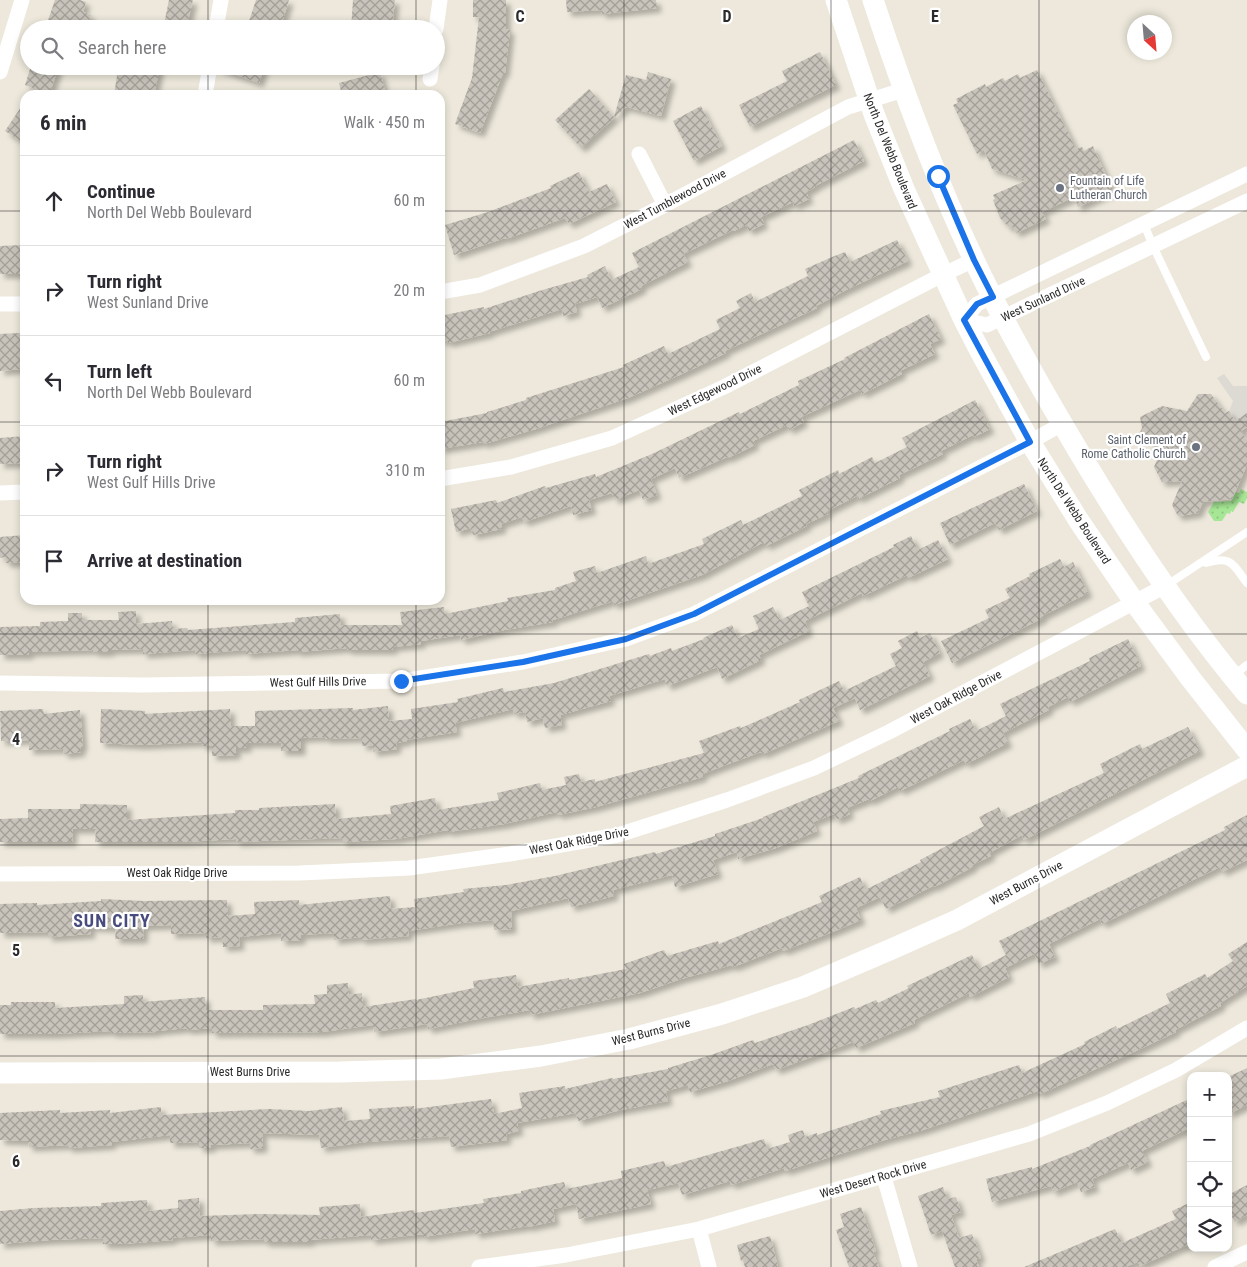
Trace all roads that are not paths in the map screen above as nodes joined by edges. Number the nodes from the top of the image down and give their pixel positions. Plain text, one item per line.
1 (22, 0) edge
2 (221, 0) edge
3 (440, 0) edge
4 (836, 0) edge
5 (873, 0) edge
6 (218, 20) edge
7 (437, 20) edge
8 (0, 72) edge
9 (208, 75) edge
10 (206, 90) edge
11 (903, 90) junction
12 (870, 101) junction
13 (639, 154) dead end
14 (1247, 174) edge
15 (1247, 201) edge
16 (665, 205) junction
17 (1144, 224) junction
18 (1153, 246) junction
19 (974, 260) junction
20 (944, 274) junction
21 (445, 291) edge
22 (993, 297) junction
23 (0, 304) edge
24 (20, 304) edge
25 (1004, 317) junction
26 (964, 320) junction
27 (1206, 357) dead end
28 (1062, 424) junction
29 (1030, 442) junction
30 (445, 478) edge
31 (20, 492) edge
32 (0, 493) edge
33 (1247, 532) edge
34 (1200, 564) junction
35 (1247, 583) edge
36 (1165, 586) junction
37 (1135, 603) junction
38 (1240, 671) edge
39 (0, 683) edge
40 (1247, 694) edge
41 (1247, 750) edge
42 (1247, 766) edge
43 (0, 874) edge
44 (1247, 1028) edge
45 (0, 1074) edge
46 (884, 1177) junction
47 (699, 1229) junction
48 (1247, 1252) edge
49 (479, 1267) edge
50 (709, 1267) edge
51 (910, 1267) edge
52 (1215, 1267) edge

1 - 8 street
2 - 6 street
3 - 7 street
4 - 12 street, North Del Webb Boulevard
5 - 11 street
9 - 10 street
11 - 12 street, West Tumblewood Drive
11 - 19 street
12 - 16 street, West Tumblewood Drive
12 - 20 street, North Del Webb Boulevard
13 - 16 street
14 - 17 street, West Sunland Drive
15 - 18 street, West Sunland Drive
16 - 21 street, West Tumblewood Drive
17 - 18 lane
17 - 22 street, West Sunland Drive
18 - 25 street, West Sunland Drive
18 - 27 lane
19 - 20 street, West Edgewood Drive
19 - 22 street
20 - 26 street, North Del Webb Boulevard
20 - 30 street, West Edgewood Drive
22 - 25 street
22 - 26 street, West Sunland Drive
23 - 24 street
25 - 26 street, West Sunland Drive
25 - 28 street
26 - 29 street, North Del Webb Boulevard
28 - 29 street, West Gulf Hills Drive
28 - 36 street
29 - 37 street, North Del Webb Boulevard
29 - 39 street, West Gulf Hills Drive
31 - 32 street
33 - 34 lane
34 - 35 lane
34 - 36 lane
36 - 37 street, West Oak Ridge Drive
36 - 38 street
37 - 41 street, North Del Webb Boulevard
37 - 43 street, West Oak Ridge Drive
38 - 40 street
42 - 45 street, West Burns Drive
44 - 46 street, West Desert Rock Drive
46 - 47 street, West Desert Rock Drive
46 - 51 street
47 - 49 street, West Desert Rock Drive
47 - 50 street
48 - 52 street

